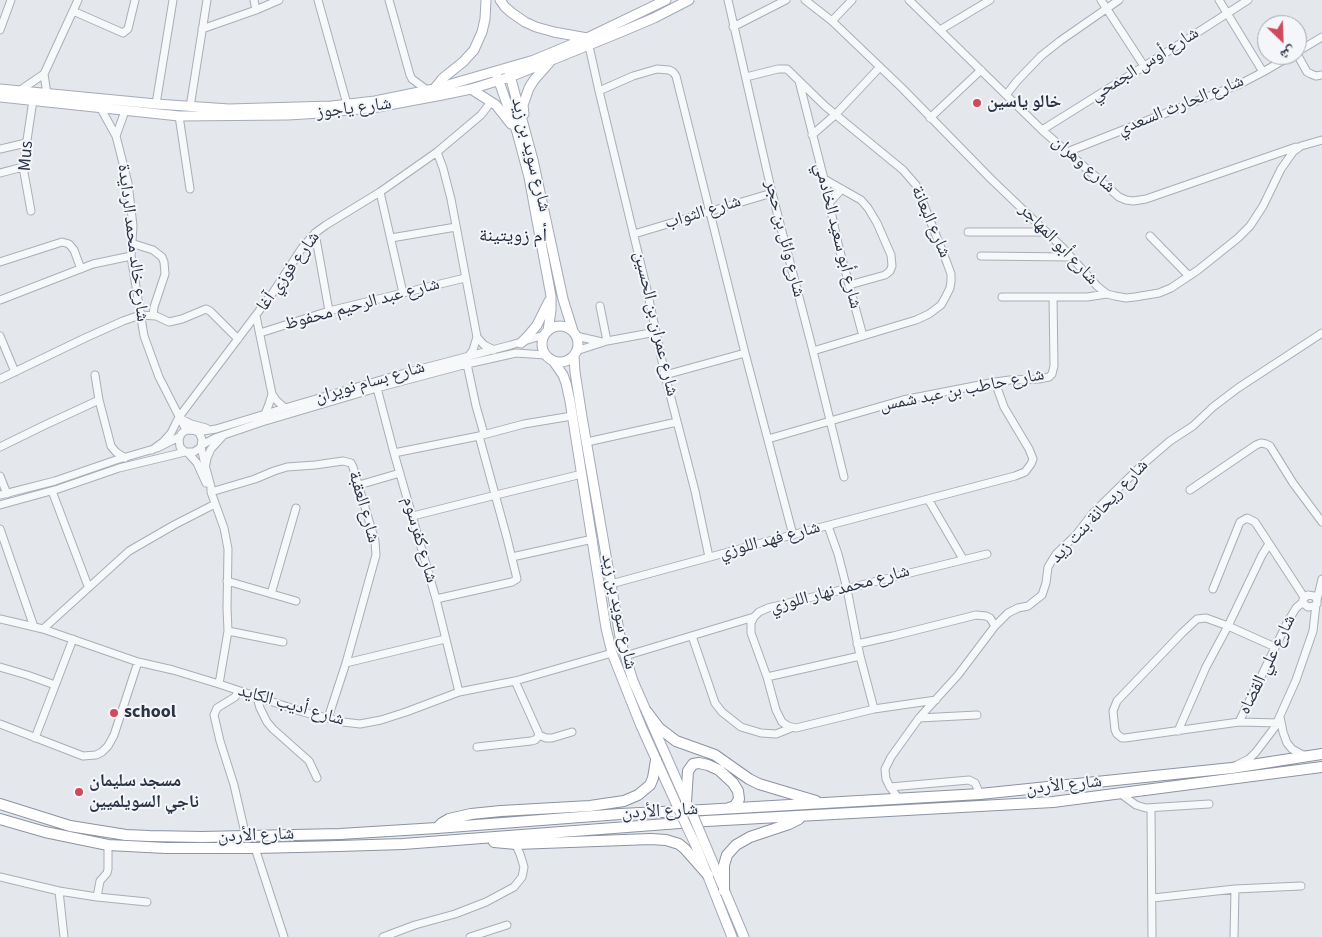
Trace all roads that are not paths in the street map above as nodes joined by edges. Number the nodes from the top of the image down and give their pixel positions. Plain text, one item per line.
1 (11, 0) edge
2 (78, 0) edge
3 (135, 0) edge
4 (173, 0) edge
5 (207, 0) edge
6 (254, 0) edge
7 (279, 0) edge
8 (318, 0) edge
9 (389, 0) edge
10 (486, 0) edge
11 (500, 0) edge
12 (666, 0) edge
13 (689, 0) edge
14 (728, 0) edge
15 (786, 0) edge
16 (805, 0) edge
17 (852, 0) edge
18 (909, 0) edge
19 (990, 0) edge
20 (1101, 0) edge
21 (1119, 0) edge
22 (1219, 0) edge
23 (1248, 0) edge
24 (1106, 8) junction
25 (256, 10) junction
26 (73, 12) junction
27 (1228, 13) junction
28 (832, 21) junction
29 (733, 27) junction
30 (202, 28) junction
31 (0, 30) edge
32 (940, 30) junction
33 (1322, 37) edge
34 (588, 42) junction
35 (1307, 47) edge
36 (552, 61) junction
37 (1275, 65) edge
38 (1303, 65) edge
39 (1144, 66) junction
40 (507, 68) junction
41 (879, 68) junction
42 (981, 70) junction
43 (495, 71) junction
44 (1263, 72) junction
45 (44, 74) junction
46 (1322, 75) edge
47 (510, 77) junction
48 (746, 78) junction
49 (498, 81) junction
50 (799, 81) junction
51 (0, 89) edge
52 (471, 89) junction
53 (430, 90) junction
54 (19, 91) junction
55 (599, 91) junction
56 (47, 94) junction
57 (1006, 94) junction
58 (0, 97) edge
59 (33, 100) junction
60 (491, 102) junction
61 (156, 104) junction
62 (347, 104) junction
63 (100, 107) junction
64 (190, 107) junction
65 (126, 111) junction
66 (835, 115) junction
67 (179, 116) junction
68 (930, 118) junction
69 (1042, 130) junction
70 (521, 131) junction
71 (812, 135) junction
72 (116, 136) junction
73 (1322, 140) edge
74 (26, 143) junction
75 (1301, 146) junction
76 (0, 149) edge
77 (437, 152) junction
78 (1068, 152) junction
79 (23, 167) junction
80 (0, 173) edge
81 (824, 179) junction
82 (842, 189) junction
83 (190, 190) dead end
84 (380, 192) junction
85 (772, 193) junction
86 (829, 203) junction
87 (31, 211) dead end
88 (710, 211) junction
89 (456, 227) junction
90 (968, 232) dead end
91 (1046, 232) junction
92 (315, 233) junction
93 (634, 234) junction
94 (1150, 236) dead end
95 (391, 238) junction
96 (131, 243) junction
97 (131, 256) junction
98 (981, 256) dead end
99 (1071, 257) junction
100 (0, 262) edge
101 (81, 269) junction
102 (1189, 276) junction
103 (465, 278) junction
104 (849, 285) junction
105 (403, 293) junction
106 (1107, 294) junction
107 (551, 296) junction
108 (1002, 297) dead end
109 (1053, 297) junction
110 (0, 300) edge
111 (600, 306) dead end
112 (329, 311) junction
113 (140, 315) junction
114 (153, 315) junction
115 (256, 316) junction
116 (260, 332) junction
117 (656, 332) junction
118 (1322, 332) edge
119 (546, 333) junction
120 (574, 333) junction
121 (0, 336) edge
122 (862, 336) junction
123 (477, 337) junction
124 (238, 339) junction
125 (605, 341) junction
126 (520, 343) junction
127 (494, 350) junction
128 (813, 351) junction
129 (745, 353) junction
130 (575, 354) junction
131 (545, 355) junction
132 (468, 360) junction
133 (554, 362) junction
134 (16, 372) junction
135 (95, 375) dead end
136 (665, 375) junction
137 (0, 379) edge
138 (995, 382) junction
139 (377, 388) junction
140 (272, 394) junction
141 (99, 400) junction
142 (285, 408) junction
143 (264, 414) junction
144 (572, 416) junction
145 (179, 418) junction
146 (830, 421) junction
147 (677, 422) junction
148 (216, 429) junction
149 (186, 430) junction
150 (196, 431) junction
151 (225, 434) junction
152 (481, 435) junction
153 (179, 437) junction
154 (768, 439) junction
155 (587, 442) junction
156 (112, 446) junction
157 (201, 446) junction
158 (0, 447) edge
159 (152, 450) junction
160 (186, 452) junction
161 (394, 453) junction
162 (125, 458) junction
163 (105, 464) junction
164 (206, 469) junction
165 (400, 472) junction
166 (582, 474) junction
167 (0, 476) edge
168 (844, 477) dead end
169 (359, 485) junction
170 (52, 490) junction
171 (1190, 490) dead end
172 (211, 492) junction
173 (4, 494) edge
174 (496, 495) junction
175 (928, 499) junction
176 (215, 504) junction
177 (0, 505) edge
178 (296, 508) dead end
179 (413, 516) junction
180 (1322, 522) edge
181 (828, 526) junction
182 (0, 528) edge
183 (793, 535) junction
184 (593, 539) junction
185 (1269, 544) junction
186 (988, 554) dead end
187 (512, 557) junction
188 (709, 557) junction
189 (963, 559) junction
190 (1322, 579) edge
191 (227, 581) junction
192 (611, 584) junction
193 (88, 586) junction
194 (847, 589) junction
195 (1213, 589) dead end
196 (271, 594) junction
197 (436, 599) junction
198 (1304, 600) junction
199 (296, 601) dead end
200 (1317, 602) junction
201 (754, 617) junction
202 (0, 619) edge
203 (995, 626) junction
204 (1228, 626) junction
205 (34, 627) junction
206 (43, 629) junction
207 (228, 631) junction
208 (692, 636) junction
209 (73, 639) junction
210 (445, 639) junction
211 (283, 642) dead end
212 (857, 644) junction
213 (1275, 647) junction
214 (612, 653) junction
215 (625, 656) junction
216 (860, 656) junction
217 (138, 662) junction
218 (346, 663) junction
219 (0, 667) edge
220 (767, 677) junction
221 (515, 681) junction
222 (219, 684) junction
223 (55, 685) junction
224 (237, 690) junction
225 (459, 692) junction
226 (256, 697) junction
227 (936, 700) junction
228 (874, 709) junction
229 (647, 712) junction
230 (977, 715) dead end
231 (328, 718) junction
232 (919, 718) junction
233 (1279, 720) junction
234 (1240, 722) junction
235 (0, 724) edge
236 (791, 728) junction
237 (1178, 731) junction
238 (572, 732) dead end
239 (539, 735) junction
240 (34, 738) junction
241 (477, 747) dead end
242 (1322, 754) edge
243 (1308, 756) junction
244 (656, 760) junction
245 (1322, 767) edge
246 (1232, 768) junction
247 (317, 778) dead end
248 (890, 786) junction
249 (980, 794) junction
250 (1121, 794) junction
251 (899, 799) junction
252 (822, 803) junction
253 (0, 804) edge
254 (1209, 804) dead end
255 (685, 806) junction
256 (1151, 808) junction
257 (727, 809) junction
258 (803, 816) junction
259 (0, 819) edge
260 (437, 828) junction
261 (246, 837) junction
262 (513, 840) junction
263 (108, 845) junction
264 (255, 848) junction
265 (708, 875) junction
266 (0, 877) edge
267 (1301, 886) dead end
268 (1236, 889) junction
269 (59, 891) junction
270 (724, 891) junction
271 (97, 897) junction
272 (1153, 898) junction
273 (147, 902) dead end
274 (507, 925) dead end
275 (64, 937) edge
276 (284, 937) edge
277 (383, 937) edge
278 (470, 937) edge
279 (732, 937) edge
280 (744, 937) edge
281 (1152, 937) edge
282 (1234, 937) edge

1 - 31 street
2 - 26 street
3 - 26 street
4 - 61 street
5 - 30 street
6 - 25 street
7 - 25 street
8 - 62 street
9 - 53 street
10 - 53 main road
11 - 34 main road
12 - 34 main road, شارع ياجوز
13 - 34 main road, شارع ياجوز
14 - 29 street, شارع وائل بن حجر
15 - 29 street
16 - 28 street, شارع أبو المهاجر
17 - 28 street
18 - 32 street, شارع وهران
19 - 32 street
20 - 24 street
21 - 24 street
22 - 27 street
23 - 27 street, شارع أوس الجمحي
24 - 39 street
24 - 57 street
25 - 30 street
26 - 45 street
27 - 39 street, شارع أوس الجمحي
27 - 44 street
28 - 41 street, شارع أبو المهاجر
29 - 48 street, شارع وائل بن حجر
30 - 64 street
32 - 42 street, شارع وهران
33 - 35 street
34 - 36 main road, شارع ياجوز
34 - 40 main road, شارع ياجوز
34 - 55 street, شارع عمران بن الحسين
36 - 47 main road, شارع ياجوز
36 - 70 main road
37 - 44 street, شارع الحارث السعدي
38 - 46 street
39 - 69 street, شارع أوس الجمحي
40 - 43 main road, شارع ياجوز
40 - 47 main road, شارع سويد بن زيد
41 - 66 street
41 - 68 street, شارع أبو المهاجر
42 - 57 street, شارع وهران
42 - 68 street
43 - 49 main road, شارع سويد بن زيد
43 - 53 main road, شارع ياجوز
44 - 78 street, شارع الحارث السعدي
45 - 54 street
45 - 56 street
47 - 49 main road, شارع ياجوز
47 - 70 main road, شارع سويد بن زيد
48 - 50 street, شارع البعانة
48 - 85 street, شارع وائل بن حجر
49 - 52 main road, شارع ياجوز
49 - 70 main road, شارع سويد بن زيد
50 - 66 street, شارع البعانة
50 - 71 street, شارع أبو سعيد الخادمي
51 - 54 main road, شارع ياجوز
52 - 60 main road
52 - 67 main road, شارع ياجوز
53 - 62 main road, شارع ياجوز
54 - 56 main road, شارع ياجوز
55 - 88 street
55 - 93 street, شارع عمران بن الحسين
56 - 61 main road, شارع ياجوز
57 - 69 street, شارع وهران
58 - 59 main road, شارع ياجوز
59 - 63 main road, شارع ياجوز
59 - 74 street, Mus
60 - 70 main road
60 - 77 street, شارع فوزي آغا
61 - 64 main road, شارع ياجوز
62 - 64 main road, شارع ياجوز
63 - 65 main road, شارع ياجوز
63 - 72 street, شارع خالد محمد الردايدة
65 - 67 main road, شارع ياجوز
65 - 72 street
66 - 71 street
66 - 122 street, شارع البعانة
67 - 83 street
68 - 91 street, شارع أبو المهاجر
69 - 78 street, شارع وهران
70 - 107 main road, شارع سويد بن زيد
70 - 120 main road, شارع سويد بن زيد
71 - 81 street, شارع أبو سعيد الخادمي
72 - 96 street, شارع خالد محمد الردايدة
73 - 75 street
74 - 76 street
74 - 79 street, Mus
75 - 78 street, شارع وهران
75 - 102 street, شارع أبو المهاجر
77 - 84 street, شارع فوزي آغا
77 - 89 street
79 - 80 street
79 - 87 street, Mus
81 - 82 street
81 - 86 street, شارع أبو سعيد الخادمي
82 - 86 street
82 - 104 street
84 - 92 street, شارع فوزي آغا
84 - 95 street
85 - 88 street, شارع الثواب
85 - 128 street, شارع وائل بن حجر
86 - 104 street, شارع أبو سعيد الخادمي
88 - 93 street, شارع الثواب
88 - 129 street
89 - 95 street
89 - 103 street
90 - 91 street
91 - 99 street, شارع أبو المهاجر
92 - 112 street
92 - 115 street, شارع فوزي آغا
93 - 117 street, شارع عمران بن الحسين
94 - 102 street
95 - 105 street
96 - 97 street, شارع خالد محمد الردايدة
96 - 114 street
97 - 101 street
97 - 113 street, شارع خالد محمد الردايدة
98 - 99 street
99 - 106 street, شارع أبو المهاجر
100 - 101 street
101 - 110 street
102 - 106 street, شارع أبو المهاجر
103 - 105 street, شارع عبد الرحيم محفوظ
103 - 123 street
104 - 122 street, شارع أبو سعيد الخادمي
105 - 112 street, شارع عبد الرحيم محفوظ
106 - 109 street
107 - 119 main road, شارع سويد بن زيد
107 - 126 main road
108 - 109 street
109 - 138 street, شارع حاطب بن عبد شمس
111 - 125 street
112 - 116 street, شارع عبد الرحيم محفوظ
113 - 114 street
113 - 134 street
113 - 145 street, شارع خالد محمد الردايدة
114 - 124 street
115 - 116 street, شارع فوزي آغا
115 - 124 street
116 - 140 street, شارع فوزي آغا
117 - 125 street
117 - 136 street, شارع عمران بن الحسين
118 - 203 street, شارع ريحانة بنت زيد
119 - 120 main road
119 - 126 street, شارع بسام نويران
119 - 131 main road
120 - 125 street
120 - 130 main road
121 - 134 street
122 - 128 street, شارع البعانة
123 - 127 street
123 - 132 street
124 - 145 street
125 - 130 street
126 - 127 street, شارع بسام نويران
127 - 132 street, شارع بسام نويران
128 - 146 street, شارع وائل بن حجر
129 - 136 street
129 - 154 street
130 - 133 main road
130 - 155 main road, شارع سويد بن زيد
131 - 132 street, شارع بسام نويران
131 - 133 main road
132 - 139 street, شارع بسام نويران
132 - 142 street, شارع بسام نويران
132 - 152 street
133 - 144 main road, شارع سويد بن زيد
134 - 137 street
135 - 141 street
136 - 147 street, شارع عمران بن الحسين
138 - 146 street, شارع حاطب بن عبد شمس
138 - 175 street, شارع فهد اللوزي
139 - 151 street, شارع بسام نويران
139 - 161 street, شارع كفرسوم
140 - 142 street
140 - 143 street
141 - 156 street
141 - 158 street
142 - 143 street, شارع بسام نويران
143 - 148 street, شارع بسام نويران
144 - 152 street
144 - 166 main road, شارع سويد بن زيد
145 - 148 street
145 - 149 street, شارع خالد محمد الردايدة
145 - 159 street
146 - 154 street, شارع حاطب بن عبد شمس
146 - 168 street, شارع وائل بن حجر
147 - 155 street
147 - 188 street, شارع عمران بن الحسين
148 - 150 street, شارع بسام نويران
149 - 150 street
149 - 153 street
150 - 157 street
151 - 157 street, شارع بسام نويران
151 - 164 street
152 - 161 street
152 - 174 street
153 - 159 street
153 - 160 street
154 - 183 street
155 - 192 main road, شارع سويد بن زيد
156 - 162 street
156 - 163 street
157 - 160 street
157 - 164 street
159 - 162 street
160 - 170 street
160 - 172 street
161 - 165 street, شارع كفرسوم
162 - 163 street
163 - 173 street
164 - 172 street
165 - 169 street
165 - 179 street, شارع كفرسوم
166 - 174 street
166 - 184 main road, شارع سويد بن زيد
167 - 173 street
169 - 172 street, شارع العقبة
169 - 218 street, شارع العقبة
170 - 177 street
170 - 193 street
171 - 180 street
172 - 176 street
174 - 179 street
174 - 187 street
175 - 181 street, شارع فهد اللوزي
175 - 189 street
176 - 191 street
176 - 193 street
178 - 196 street
179 - 197 street, شارع كفرسوم
181 - 183 street, شارع فهد اللوزي
181 - 194 street
182 - 205 street
183 - 188 street, شارع فهد اللوزي
184 - 187 street
184 - 214 main road, شارع سويد بن زيد
185 - 195 street
185 - 198 street
185 - 204 street
186 - 189 street, شارع محمد نهار اللوزي
187 - 197 street
188 - 192 street, شارع فهد اللوزي
189 - 194 street, شارع محمد نهار اللوزي
190 - 200 street
191 - 196 street
191 - 207 street
192 - 215 main road, شارع سويد بن زيد
193 - 206 street
194 - 201 street, شارع محمد نهار اللوزي
194 - 212 street
196 - 199 street
197 - 210 street, شارع كفرسوم
198 - 200 street
198 - 213 street, شارع علي القضاه
200 - 233 street
201 - 208 street
201 - 220 street, شارع محمد نهار اللوزي
202 - 205 street, شارع أديب الكايد
203 - 212 street
203 - 227 street, شارع ريحانة بنت زيد
204 - 213 street
204 - 237 street
204 - 237 street, شارع علي القضاه
205 - 206 street, شارع أديب الكايد
206 - 209 street, شارع أديب الكايد
207 - 211 street
207 - 222 street
208 - 215 street
208 - 236 street
209 - 217 street, شارع أديب الكايد
209 - 223 street
210 - 218 street
210 - 225 street, شارع كفرسوم
212 - 216 street
213 - 234 street, شارع علي القضاه
214 - 221 street, شارع أديب الكايد
214 - 244 main road, شارع سويد بن زيد
215 - 229 main road, شارع سويد بن زيد
216 - 220 street
216 - 228 street
217 - 222 street, شارع أديب الكايد
217 - 240 street
218 - 231 street, شارع العقبة
219 - 223 street
220 - 236 street, شارع محمد نهار اللوزي
221 - 225 street, شارع أديب الكايد
221 - 239 street
222 - 224 street, شارع أديب الكايد
223 - 240 street
224 - 226 street, شارع أديب الكايد
224 - 261 street
225 - 231 street, شارع أديب الكايد
226 - 231 street, شارع أديب الكايد
226 - 247 street
227 - 228 street
227 - 232 street, شارع ريحانة بنت زيد
228 - 236 street
229 - 252 highway
229 - 255 main road, شارع سويد بن زيد
230 - 232 street
232 - 248 street, شارع ريحانة بنت زيد
233 - 234 street
233 - 243 street
233 - 246 street
234 - 237 street, شارع علي القضاه
235 - 240 street
238 - 239 street
239 - 241 street
242 - 243 highway, شارع الأردن
243 - 246 highway, شارع الأردن
244 - 255 main road, شارع سويد بن زيد
244 - 260 highway
245 - 250 highway, شارع الأردن
246 - 249 highway, شارع الأردن
248 - 249 street
248 - 251 street, شارع ريحانة بنت زيد
249 - 251 highway, شارع الأردن
250 - 256 street
250 - 258 highway, شارع الأردن
251 - 252 highway, شارع الأردن
252 - 257 highway, شارع الأردن
253 - 261 highway, شارع الأردن
254 - 256 street
255 - 257 highway
255 - 265 main road, شارع سويد بن زيد, bridge
255 - 270 main road, شارع سويد بن زيد, bridge
256 - 272 street
257 - 260 highway, شارع الأردن
258 - 262 highway, شارع الأردن
258 - 270 highway
259 - 263 highway, شارع الأردن
260 - 261 highway, شارع الأردن
262 - 264 highway, شارع الأردن
262 - 265 highway
262 - 277 street
263 - 264 highway, شارع الأردن
263 - 271 street
264 - 276 street
265 - 279 main road, شارع سويد بن زيد
266 - 269 street
267 - 268 street
268 - 272 street
268 - 282 street
269 - 271 street
269 - 275 street
270 - 280 main road, شارع سويد بن زيد
271 - 273 street
272 - 281 street
274 - 278 street

